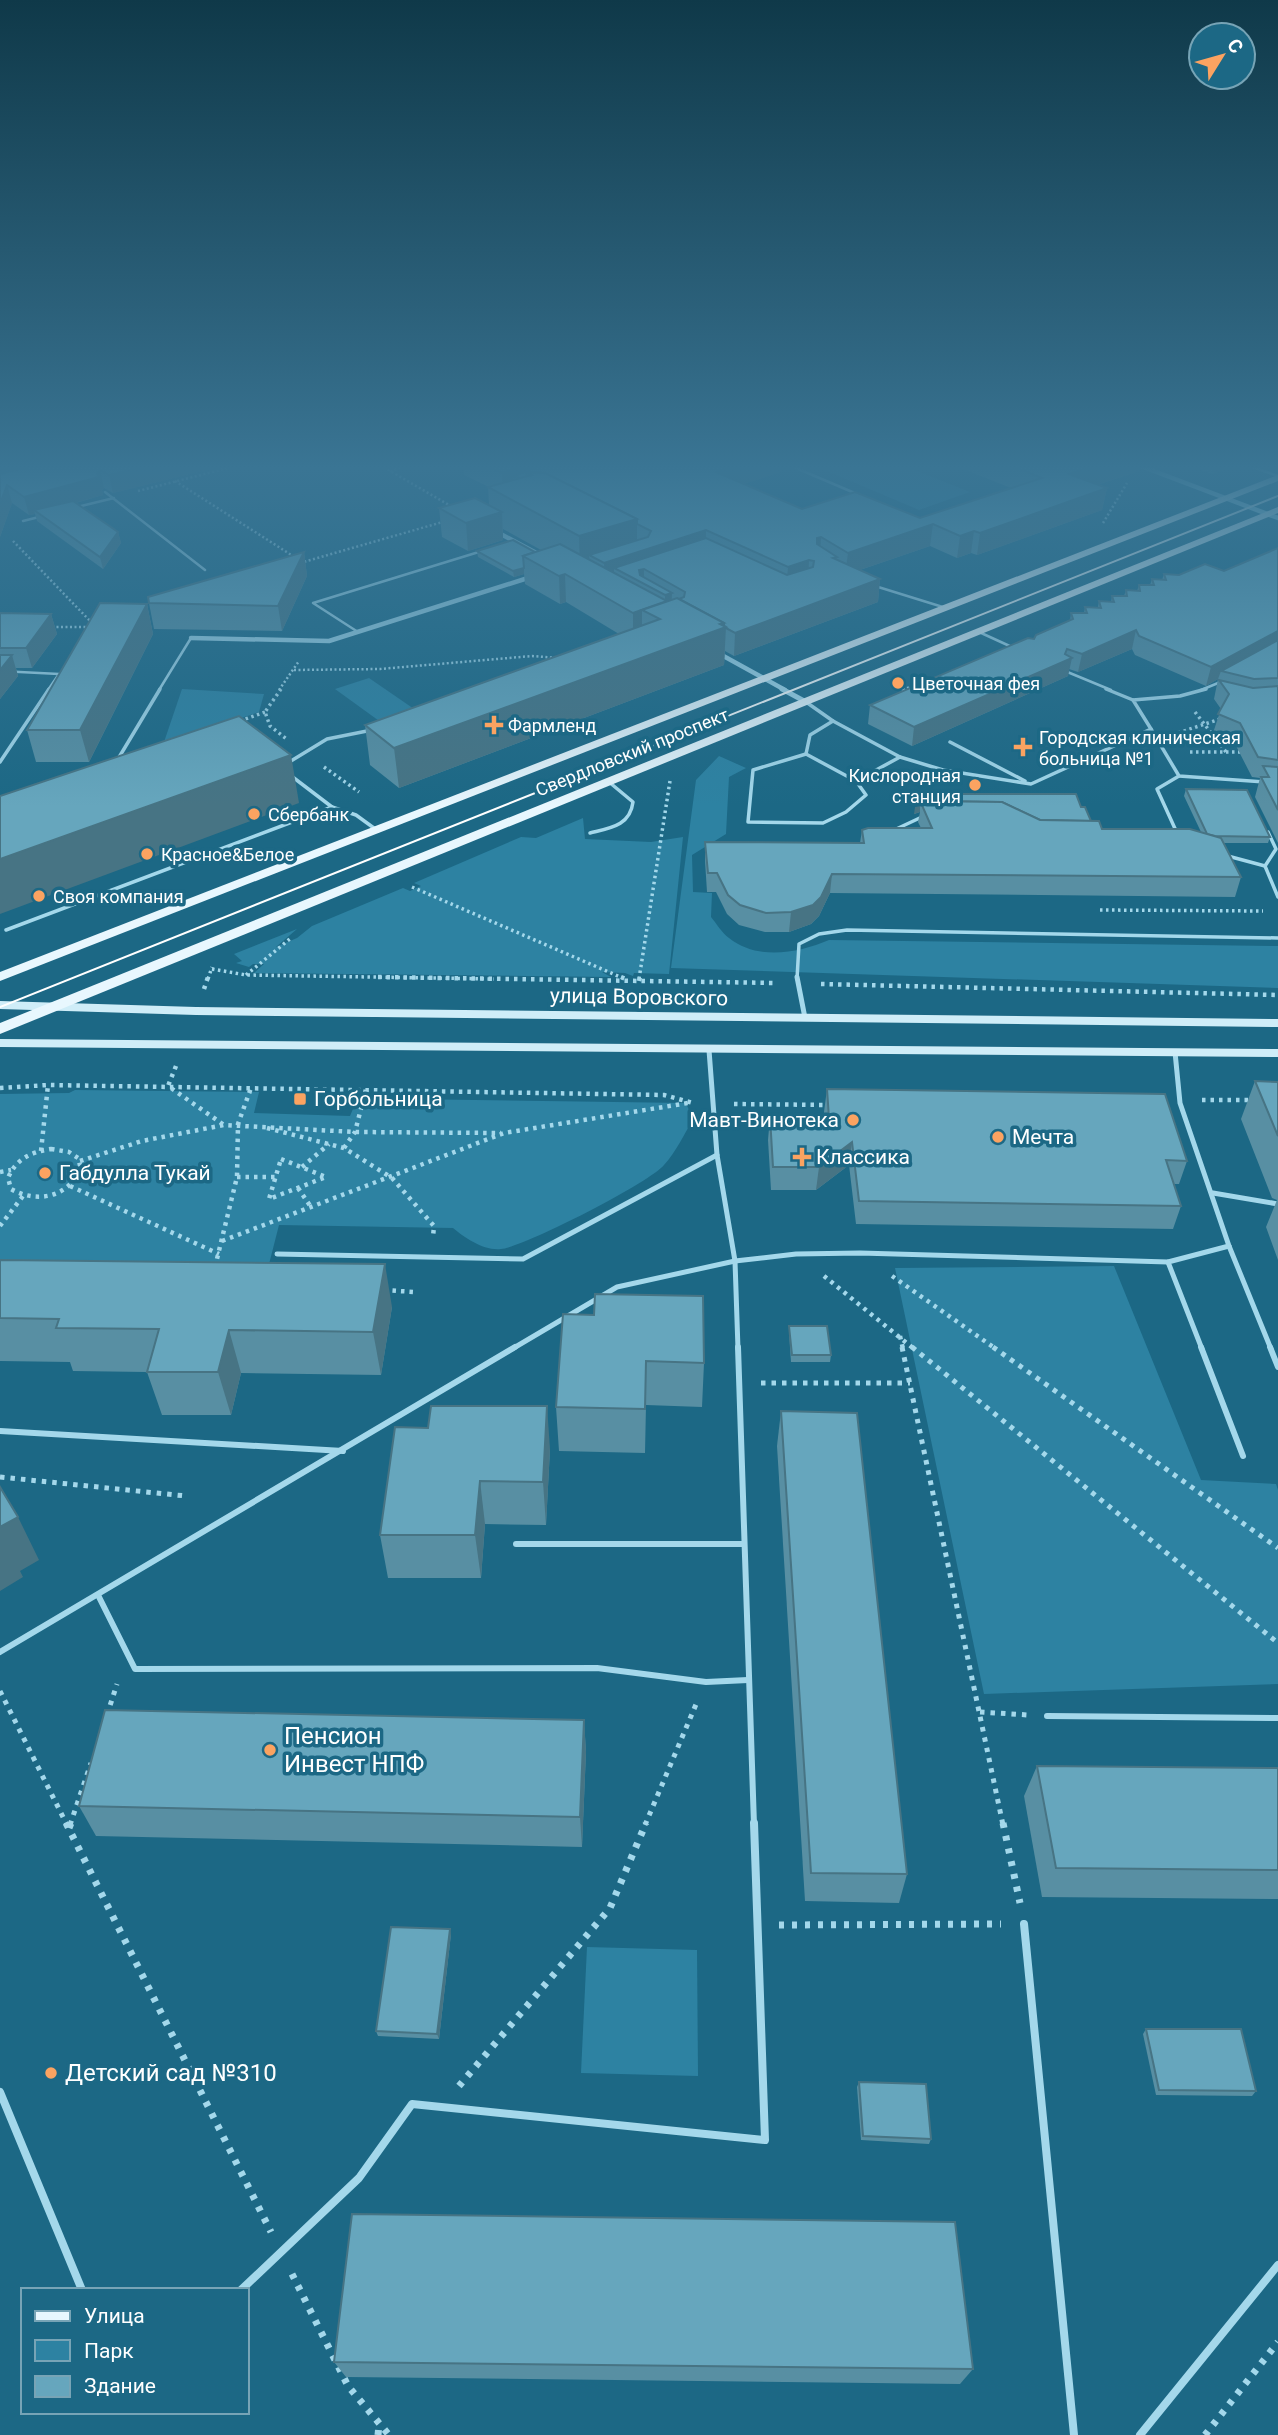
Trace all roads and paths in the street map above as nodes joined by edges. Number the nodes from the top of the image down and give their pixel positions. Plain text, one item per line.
1 (50, 579) edge
2 (393, 579) edge
3 (525, 579) edge
4 (1021, 579) edge
5 (1113, 579) edge
6 (866, 584) edge
7 (947, 608) junction
8 (41, 626) edge
9 (358, 632) junction
10 (979, 632) junction
11 (191, 638) joint
12 (708, 648) edge
13 (1018, 649) edge
14 (567, 659) edge
15 (294, 670) dead end
16 (0, 671) edge
17 (1065, 671) edge
18 (765, 679) junction
19 (1225, 680) edge
20 (1204, 692) junction
21 (1215, 694) edge
22 (1184, 697) junction
23 (1133, 700) junction
24 (806, 702) junction
25 (265, 712) dead end
26 (1228, 717) edge
27 (239, 721) edge
28 (833, 721) junction
29 (1205, 724) junction
30 (380, 729) edge
31 (1151, 729) junction
32 (1157, 740) junction
33 (950, 742) dead end
34 (1165, 752) junction
35 (1226, 752) junction
36 (1248, 752) edge
37 (806, 754) junction
38 (900, 757) junction
39 (0, 762) edge
40 (279, 767) dead end
41 (125, 768) edge
42 (672, 770) dead end
43 (289, 774) dead end
44 (1179, 776) junction
45 (856, 781) junction
46 (609, 782) junction
47 (1251, 782) junction
48 (1278, 783) edge
49 (1031, 784) junction
50 (332, 807) junction
51 (934, 816) edge
52 (1265, 827) edge
53 (378, 831) junction
54 (891, 832) edge
55 (590, 833) dead end
56 (1165, 836) edge
57 (1217, 853) edge
58 (1265, 866) junction
59 (401, 882) dead end
60 (1278, 897) edge
61 (6, 930) dead end
62 (296, 934) dead end
63 (1278, 938) edge
64 (163, 962) junction
65 (246, 975) junction
66 (0, 977) edge
67 (630, 980) junction
68 (639, 981) junction
69 (797, 984) junction
70 (1278, 995) edge
71 (0, 1005) edge
72 (55, 1006) junction
73 (805, 1018) junction
74 (1278, 1023) edge
75 (0, 1029) edge
76 (0, 1043) edge
77 (709, 1050) junction
78 (1175, 1052) junction
79 (1278, 1052) edge
80 (48, 1085) junction
81 (168, 1086) junction
82 (0, 1088) edge
83 (251, 1088) junction
84 (366, 1089) junction
85 (1265, 1100) edge
86 (692, 1102) junction
87 (715, 1104) junction
88 (1180, 1104) junction
89 (840, 1105) edge
90 (238, 1124) junction
91 (224, 1125) junction
92 (256, 1125) junction
93 (355, 1132) junction
94 (504, 1133) junction
95 (329, 1144) junction
96 (344, 1148) junction
97 (41, 1151) junction
98 (717, 1155) junction
99 (80, 1161) junction
100 (301, 1168) junction
101 (11, 1170) junction
102 (0, 1172) edge
103 (237, 1177) junction
104 (276, 1177) junction
105 (392, 1178) junction
106 (70, 1186) junction
107 (298, 1188) junction
108 (1213, 1193) junction
109 (23, 1196) junction
110 (1278, 1204) edge
111 (311, 1207) junction
112 (0, 1226) edge
113 (222, 1241) junction
114 (1228, 1246) junction
115 (860, 1253) junction
116 (219, 1254) junction
117 (277, 1254) dead end
118 (796, 1254) junction
119 (432, 1259) junction
120 (735, 1261) junction
121 (1168, 1262) junction
122 (214, 1272) edge
123 (374, 1290) edge
124 (414, 1292) dead end
125 (900, 1336) junction
126 (1278, 1367) edge
127 (739, 1382) junction
128 (910, 1383) junction
129 (0, 1431) edge
130 (343, 1451) junction
131 (1243, 1457) dead end
132 (0, 1477) edge
133 (186, 1496) dead end
134 (516, 1544) dead end
135 (744, 1544) junction
136 (1278, 1548) edge
137 (98, 1595) junction
138 (1278, 1643) edge
139 (0, 1652) edge
140 (127, 1653) junction
141 (748, 1680) junction
142 (706, 1682) junction
143 (0, 1691) edge
144 (980, 1712) junction
145 (1047, 1716) joint
146 (1278, 1718) edge
147 (102, 1728) edge
148 (94, 1754) edge
149 (69, 1829) junction
150 (1024, 1924) junction
151 (757, 1925) junction
152 (0, 2092) edge
153 (442, 2105) junction
154 (282, 2254) junction
155 (1278, 2264) edge
156 (81, 2288) edge
157 (243, 2288) edge
158 (1278, 2343) edge
159 (379, 2424) junction
160 (378, 2435) edge
161 (389, 2435) edge
162 (1074, 2435) edge
163 (1140, 2435) edge
164 (1205, 2435) edge

1 - 8 path
2 - 9 lane
3 - 9 street
4 - 7 main road, Свердловский проспект
5 - 10 main road, Свердловский проспект
6 - 7 lane
7 - 18 main road, Свердловский проспект
9 - 11 street
10 - 13 lane
10 - 24 main road, Свердловский проспект
11 - 41 lane
12 - 18 street
14 - 15 path
16 - 39 lane
17 - 23 lane
18 - 24 street
18 - 53 main road, Свердловский проспект
19 - 20 lane
20 - 21 lane
20 - 22 lane
22 - 23 lane
22 - 29 path
23 - 31 lane
24 - 28 lane
24 - 46 main road, Свердловский проспект
25 - 27 path
26 - 29 path
28 - 37 lane
28 - 38 lane
29 - 32 path
29 - 35 path
30 - 40 lane
31 - 32 lane
31 - 49 lane
32 - 34 lane
33 - 49 lane
34 - 35 path
34 - 44 lane
35 - 36 path
35 - 47 path
37 - 45 lane
37 - 45 lane
38 - 45 lane
38 - 49 lane
42 - 68 path
43 - 50 lane
44 - 47 lane
44 - 56 lane
46 - 55 lane
46 - 64 main road, Свердловский проспект
47 - 48 lane
50 - 53 lane
50 - 61 lane
51 - 54 lane
52 - 58 lane
53 - 66 main road, Свердловский проспект
57 - 58 lane
58 - 60 lane
59 - 67 path
62 - 65 path
63 - 69 lane
64 - 65 path
64 - 72 main road, Свердловский проспект
65 - 67 path
67 - 68 path
68 - 69 path
69 - 70 path
69 - 73 lane
71 - 72 main road, улица Воровского
72 - 73 main road, улица Воровского
72 - 75 main road, Свердловский проспект
73 - 74 main road, улица Воровского
76 - 77 main road
77 - 78 main road
77 - 87 lane
78 - 79 main road
78 - 88 lane
80 - 81 path
80 - 82 path
80 - 97 path
81 - 83 path
81 - 91 path
83 - 84 path
83 - 90 path
84 - 86 path
84 - 93 path
85 - 88 path
86 - 87 path
86 - 94 path
87 - 89 path
87 - 98 lane
88 - 108 lane
90 - 91 path
90 - 92 path
90 - 103 path
91 - 99 path
92 - 93 path
92 - 95 path
93 - 94 path
93 - 96 path
94 - 105 path
95 - 96 path
95 - 100 path
96 - 105 path
97 - 99 path
97 - 101 path
98 - 119 lane
98 - 120 lane
99 - 106 path
100 - 104 path
100 - 107 path
101 - 102 path
101 - 109 path
103 - 104 path
103 - 113 path
104 - 107 path
105 - 111 path
105 - 119 path
106 - 109 path
106 - 116 path
107 - 111 path
108 - 110 lane
108 - 114 lane
109 - 112 path
111 - 113 path
113 - 116 path
114 - 121 lane
114 - 126 lane
115 - 118 lane
115 - 121 lane
115 - 136 path
116 - 122 path
117 - 119 lane
118 - 120 lane
118 - 125 path
120 - 127 lane
120 - 130 lane
121 - 131 lane
123 - 124 path
125 - 128 path
125 - 138 path
127 - 128 path
127 - 135 lane
128 - 144 path
129 - 130 lane
130 - 137 lane
132 - 133 path
134 - 135 lane
135 - 141 lane
137 - 139 lane
137 - 140 lane
140 - 142 lane
140 - 147 path
141 - 142 lane
141 - 151 lane
142 - 153 path
143 - 149 path
144 - 145 path
144 - 150 path
145 - 146 lane
148 - 149 path
149 - 154 path
150 - 151 path
150 - 162 lane
151 - 153 lane
152 - 156 lane
153 - 154 lane
154 - 157 lane
154 - 159 path
155 - 163 lane
158 - 164 path
159 - 160 path
159 - 161 path

